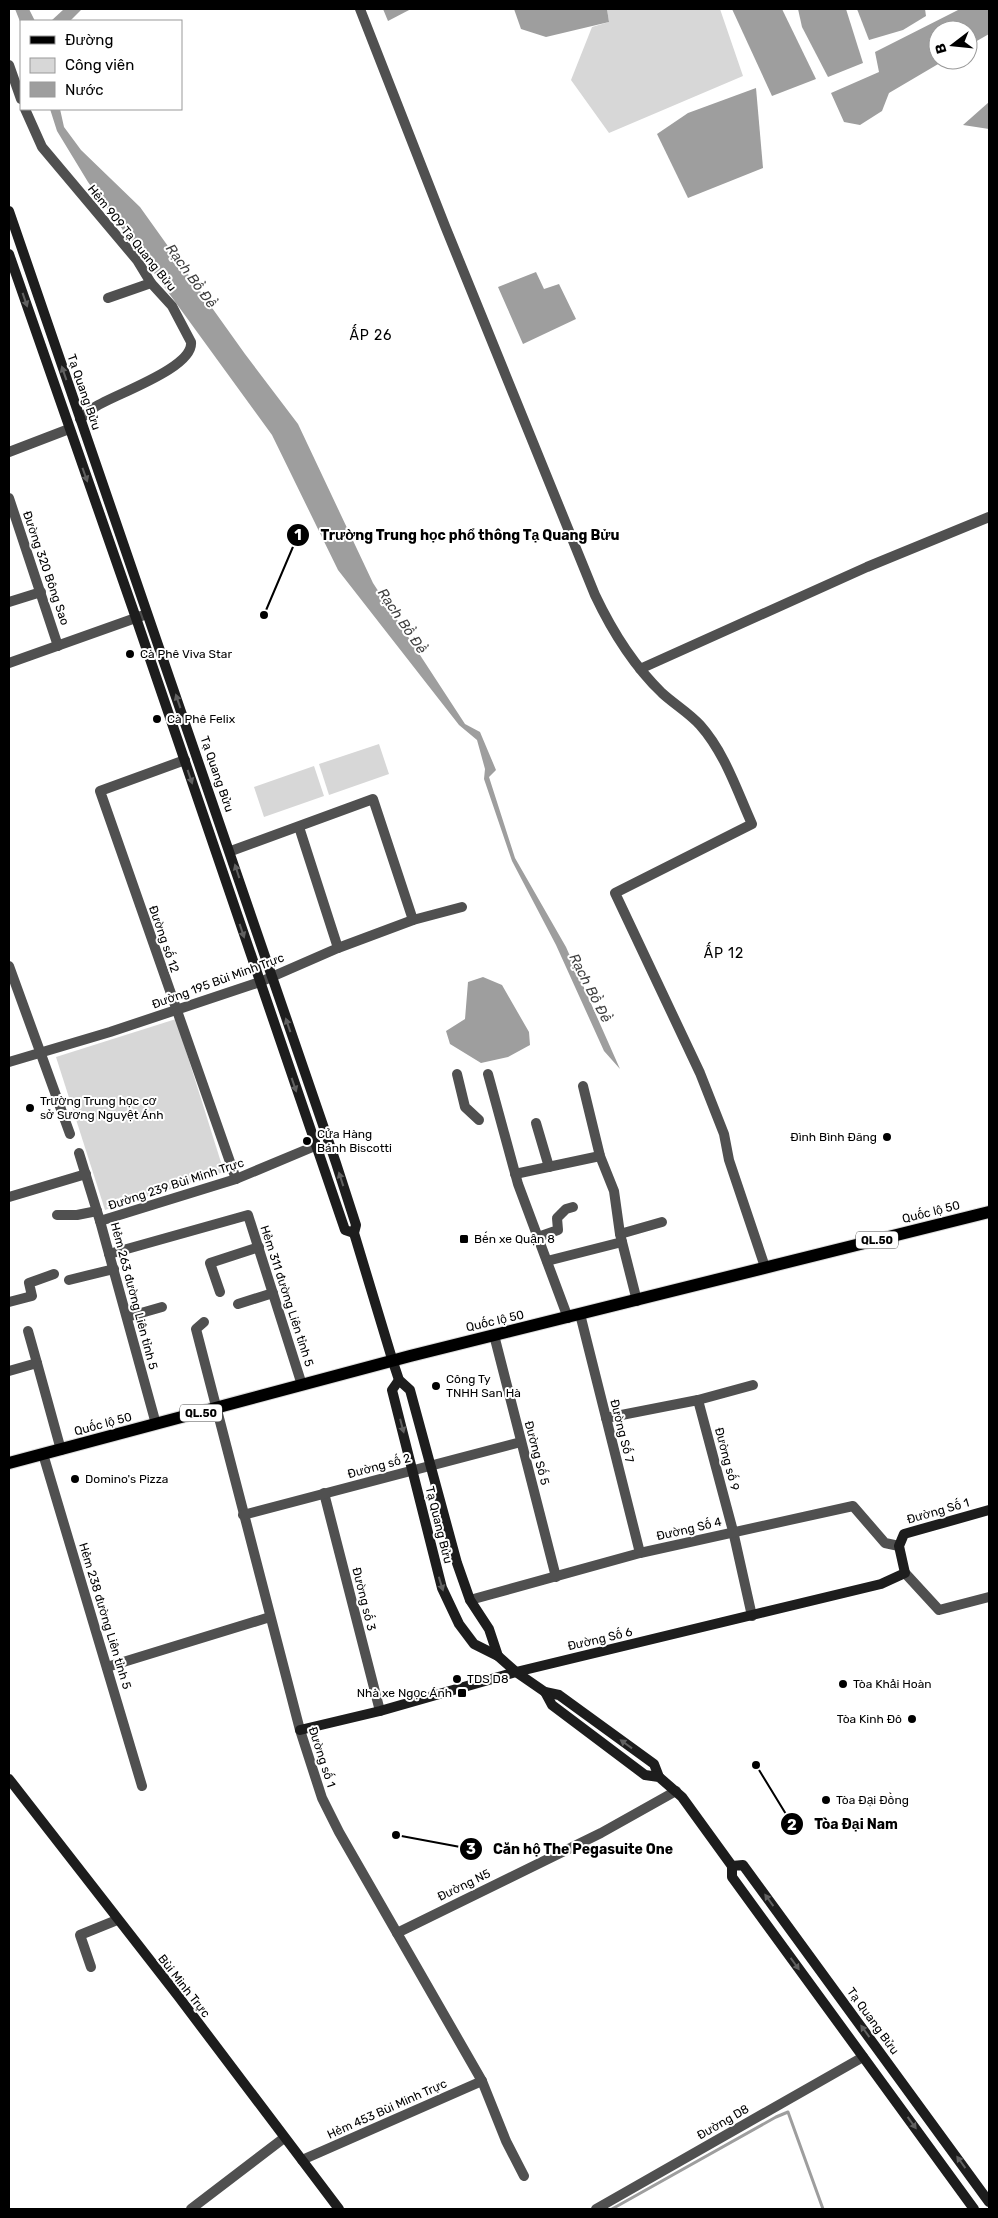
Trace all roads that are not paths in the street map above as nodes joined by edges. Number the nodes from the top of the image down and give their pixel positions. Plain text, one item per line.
1 (360, 9) edge
2 (9, 65) edge
3 (20, 96) edge
4 (25, 110) edge
5 (9, 211) edge
6 (9, 254) edge
7 (12, 273) edge
8 (151, 283) junction
9 (108, 298) dead end
10 (80, 419) junction
11 (69, 429) junction
12 (9, 452) edge
13 (9, 498) edge
14 (989, 517) edge
15 (12, 520) edge
16 (41, 592) junction
17 (9, 602) edge
18 (147, 614) junction
19 (136, 618) junction
20 (58, 646) junction
21 (9, 664) edge
22 (640, 669) junction
23 (185, 760) junction
24 (299, 827) junction
25 (231, 851) junction
26 (462, 907) dead end
27 (413, 920) junction
28 (338, 948) junction
29 (9, 966) edge
30 (271, 977) junction
31 (260, 982) junction
32 (176, 1010) junction
33 (41, 1052) junction
34 (9, 1062) edge
35 (457, 1074) dead end
36 (488, 1074) dead end
37 (583, 1086) dead end
38 (479, 1120) dead end
39 (536, 1123) dead end
40 (70, 1134) dead end
41 (315, 1146) junction
42 (80, 1153) dead end
43 (600, 1156) junction
44 (549, 1167) junction
45 (86, 1174) junction
46 (515, 1174) junction
47 (236, 1180) junction
48 (9, 1197) edge
49 (573, 1207) dead end
50 (97, 1211) junction
51 (989, 1212) edge
52 (57, 1215) dead end
53 (100, 1221) junction
54 (662, 1222) dead end
55 (354, 1233) junction
56 (538, 1236) junction
57 (621, 1238) junction
58 (259, 1247) junction
59 (109, 1254) junction
60 (547, 1261) junction
61 (765, 1267) junction
62 (114, 1269) junction
63 (54, 1274) dead end
64 (70, 1280) dead end
65 (220, 1292) dead end
66 (273, 1293) junction
67 (637, 1301) junction
68 (9, 1302) edge
69 (238, 1304) dead end
70 (162, 1307) dead end
71 (574, 1316) junction
72 (127, 1317) junction
73 (204, 1322) dead end
74 (28, 1332) dead end
75 (494, 1335) junction
76 (392, 1362) junction
77 (37, 1363) junction
78 (9, 1371) edge
79 (399, 1380) junction
80 (753, 1384) dead end
81 (302, 1385) junction
82 (698, 1400) junction
83 (217, 1408) junction
84 (606, 1418) junction
85 (156, 1424) junction
86 (521, 1442) junction
87 (61, 1450) junction
88 (43, 1454) junction
89 (9, 1463) edge
90 (430, 1466) junction
91 (413, 1470) junction
92 (324, 1493) junction
93 (989, 1510) edge
94 (243, 1514) junction
95 (733, 1531) junction
96 (899, 1546) junction
97 (640, 1553) junction
98 (905, 1573) junction
99 (556, 1577) junction
100 (989, 1597) edge
101 (470, 1600) junction
102 (752, 1616) junction
103 (270, 1617) junction
104 (498, 1656) junction
105 (107, 1667) junction
106 (516, 1672) junction
107 (380, 1711) junction
108 (300, 1730) junction
109 (9, 1779) edge
110 (142, 1786) dead end
111 (676, 1791) junction
112 (732, 1866) junction
113 (117, 1920) junction
114 (397, 1933) junction
115 (91, 1966) dead end
116 (863, 2057) junction
117 (482, 2080) junction
118 (908, 2090) junction
119 (895, 2100) junction
120 (284, 2138) junction
121 (302, 2160) junction
122 (524, 2176) dead end
123 (989, 2202) edge
124 (191, 2209) edge
125 (339, 2209) edge
126 (596, 2209) edge
127 (974, 2209) edge

1 - 22 street
2 - 3 street
4 - 8 street, Hẻm 909 Tạ Quang Bửu
10 -> 5 street, Tạ Quang Bửu
6 - 7 street, Tạ Quang Bửu
7 -> 11 street, Tạ Quang Bửu
8 - 9 street
8 - 10 street, Hẻm 909 Tạ Quang Bửu
10 - 11 street
10 - 18 street, Tạ Quang Bửu
11 - 12 street
11 -> 19 street, Tạ Quang Bửu
13 - 15 street, Đường 320 Bông Sao
14 - 22 street
15 - 16 street, Đường 320 Bông Sao
16 - 17 street
16 - 20 street, Đường 320 Bông Sao
18 - 19 street
25 -> 18 street, Tạ Quang Bửu
19 - 20 street
19 - 23 street, Tạ Quang Bửu
20 - 21 street
22 - 61 street
23 -> 31 street, Tạ Quang Bửu
23 - 32 street, Đường số 12
24 - 25 street
24 - 27 street
24 - 28 street
30 -> 25 street, Tạ Quang Bửu
26 - 27 street, Đường 195 Bùi Minh Trực
27 - 28 street, Đường 195 Bùi Minh Trực
28 - 30 street, Đường 195 Bùi Minh Trực
29 - 33 street
30 - 31 street, Đường 195 Bùi Minh Trực
55 -> 30 street, Tạ Quang Bửu
31 - 32 street, Đường 195 Bùi Minh Trực
31 -> 41 street, Tạ Quang Bửu
32 - 33 street, Đường 195 Bùi Minh Trực
32 - 47 street, Đường số 12
33 - 34 street, Đường 195 Bùi Minh Trực
33 - 40 street
35 - 38 street
36 - 46 street, Đường Số 7
37 - 43 street
39 - 44 street
41 - 47 street, Đường 239 Bùi Minh Trực
41 - 55 street, Tạ Quang Bửu
42 - 45 street, Hẻm 263 đường Liên tỉnh 5
43 - 44 street
43 - 57 street
44 - 46 street
45 - 48 street
45 - 50 street, Hẻm 263 đường Liên tỉnh 5
46 - 56 street, Đường Số 7
47 - 53 street, Đường 239 Bùi Minh Trực
49 - 56 street
50 - 52 street
50 - 53 street, Hẻm 263 đường Liên tỉnh 5
51 - 61 main road, Quốc lộ 50 / QL.50
53 - 59 street, Hẻm 263 đường Liên tỉnh 5
54 - 57 street
55 - 76 street, Tạ Quang Bửu
56 - 60 street, Đường Số 7
57 - 60 street
57 - 67 street
58 - 59 street, Hẻm 311 đường Liên tỉnh 5
58 - 65 street
58 - 66 street, Hẻm 311 đường Liên tỉnh 5
59 - 62 street, Hẻm 263 đường Liên tỉnh 5
60 - 71 street, Đường Số 7
61 - 67 main road, Quốc lộ 50 / QL.50
62 - 64 street
62 - 72 street, Hẻm 263 đường Liên tỉnh 5
63 - 68 street
66 - 69 street
66 - 81 street, Hẻm 311 đường Liên tỉnh 5
67 - 71 main road, Quốc lộ 50 / QL.50
70 - 72 street
71 - 75 main road, Quốc lộ 50 / QL.50
71 - 84 street, Đường Số 7
72 - 85 street, Hẻm 263 đường Liên tỉnh 5
73 - 83 street, Đường số 1
74 - 77 street
75 - 76 main road, Quốc lộ 50 / QL.50
75 - 86 street, Đường Số 5
76 - 79 street, Tạ Quang Bửu
76 - 81 main road, Quốc lộ 50 / QL.50
77 - 78 street
77 - 87 street
79 - 90 street, Tạ Quang Bửu
79 -> 91 street, Tạ Quang Bửu
80 - 82 street
81 - 83 main road, Quốc lộ 50 / QL.50
82 - 84 street
82 - 95 street, Đường số 9
83 - 85 main road, Quốc lộ 50 / QL.50
83 - 94 street, Đường số 1
84 - 97 street, Đường Số 7
85 - 87 main road, Quốc lộ 50 / QL.50
86 - 90 street, Đường số 2
86 - 99 street, Đường Số 5
87 - 88 main road, Quốc lộ 50 / QL.50
88 - 89 main road, Quốc lộ 50 / QL.50
88 - 105 street, Hẻm 238 đường Liên tỉnh 5
90 - 91 street, Đường số 2
90 - 101 street, Tạ Quang Bửu
91 - 92 street, Đường số 2
91 -> 104 street, Tạ Quang Bửu
92 - 94 street, Đường số 2
92 - 107 street, Đường số 3
93 - 96 street, Đường Số 1
94 - 103 street, Đường số 1
95 - 96 street, Đường Số 4
95 - 97 street, Đường Số 4
95 - 102 street, Đường số 9
96 - 98 street
97 - 99 street, Đường Số 4
98 - 100 street
98 - 102 street, Đường Số 6
99 - 101 street, Đường Số 4
101 - 104 street, Tạ Quang Bửu
102 - 106 street, Đường Số 6
103 - 105 street
103 - 108 street, Đường số 1
104 - 106 street, Tạ Quang Bửu
105 - 110 street, Hẻm 238 đường Liên tỉnh 5
106 - 107 street, Đường Số 6
106 - 111 street, Tạ Quang Bửu
107 - 108 street, Đường Số 6
108 - 114 street, Đường số 1
109 - 113 street, Bùi Minh Trực
111 - 112 street, Tạ Quang Bửu
111 - 114 street, Đường N5
112 -> 116 street, Tạ Quang Bửu
118 -> 112 street, Tạ Quang Bửu
113 - 115 street
113 - 120 street, Bùi Minh Trực
114 - 117 street, Đường số 1
116 - 119 street, Tạ Quang Bửu
116 - 126 street, Đường D8
117 - 121 street, Hẻm 453 Bùi Minh Trực
117 - 122 street, Đường số 1
118 - 119 street
123 -> 118 street, Tạ Quang Bửu
119 -> 127 street, Tạ Quang Bửu
120 - 121 street, Bùi Minh Trực
120 - 124 street
121 - 125 street, Bùi Minh Trực

